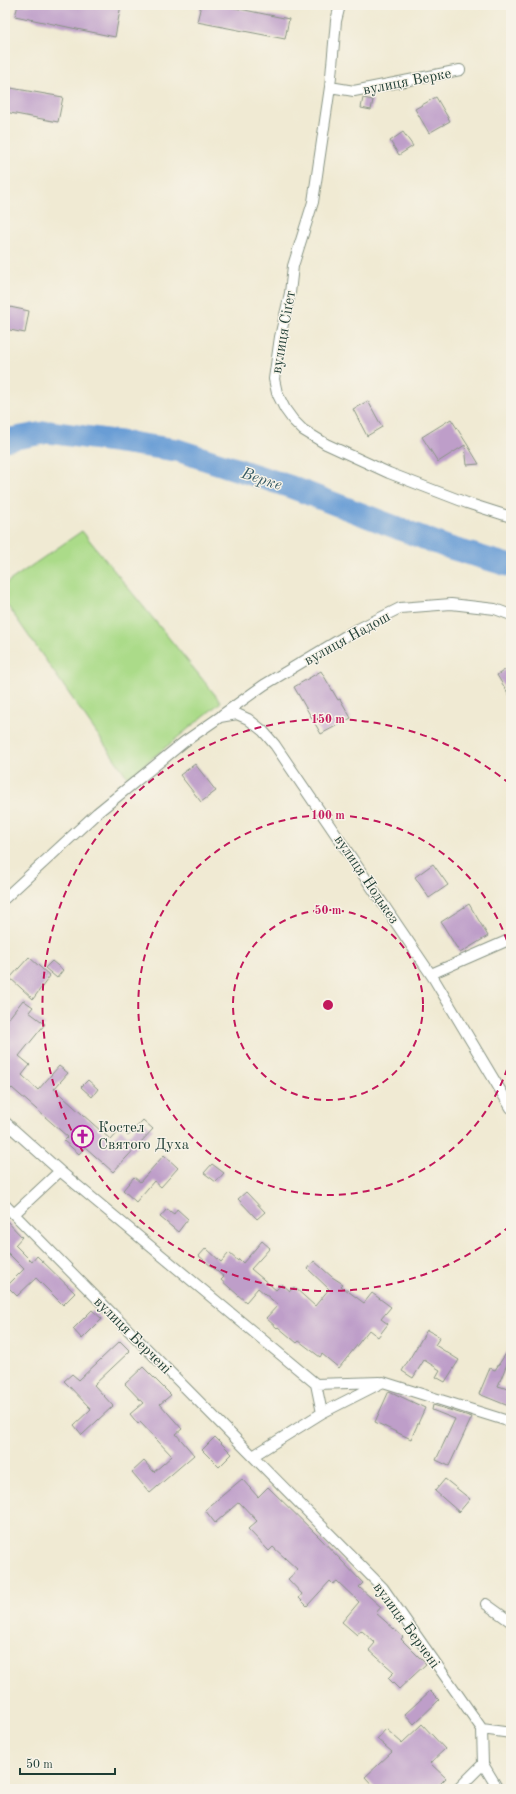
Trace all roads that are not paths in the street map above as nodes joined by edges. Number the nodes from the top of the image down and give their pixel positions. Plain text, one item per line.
1 (340, 5) edge
2 (460, 70) dead end
3 (330, 87) junction
4 (511, 517) edge
5 (511, 615) edge
6 (220, 717) junction
7 (5, 898) edge
8 (511, 939) edge
9 (431, 974) junction
10 (511, 1108) edge
11 (5, 1122) edge
12 (60, 1171) junction
13 (5, 1205) edge
14 (14, 1214) junction
15 (383, 1382) junction
16 (316, 1384) junction
17 (322, 1413) junction
18 (511, 1422) edge
19 (253, 1456) junction
20 (486, 1604) dead end
21 (511, 1622) edge
22 (482, 1729) junction
23 (511, 1733) edge
24 (483, 1764) junction
25 (458, 1789) edge
26 (498, 1789) edge

1 - 3 street, вулиця Сіґет
2 - 3 street, вулиця Верке
3 - 4 street, вулиця Сіґет
5 - 6 street, вулиця Надош
6 - 7 street, вулиця Нодькез
6 - 9 street, вулиця Нодькез
8 - 9 street
9 - 10 street, вулиця Нодькез
11 - 12 street
12 - 14 street
12 - 16 street
13 - 14 street, вулиця Берчені
14 - 19 street, вулиця Берчені
15 - 16 street
15 - 17 street
15 - 18 street
16 - 17 street
17 - 19 street
19 - 22 street, вулиця Берчені
20 - 21 street
22 - 23 street
22 - 24 street
24 - 25 street
24 - 26 street

